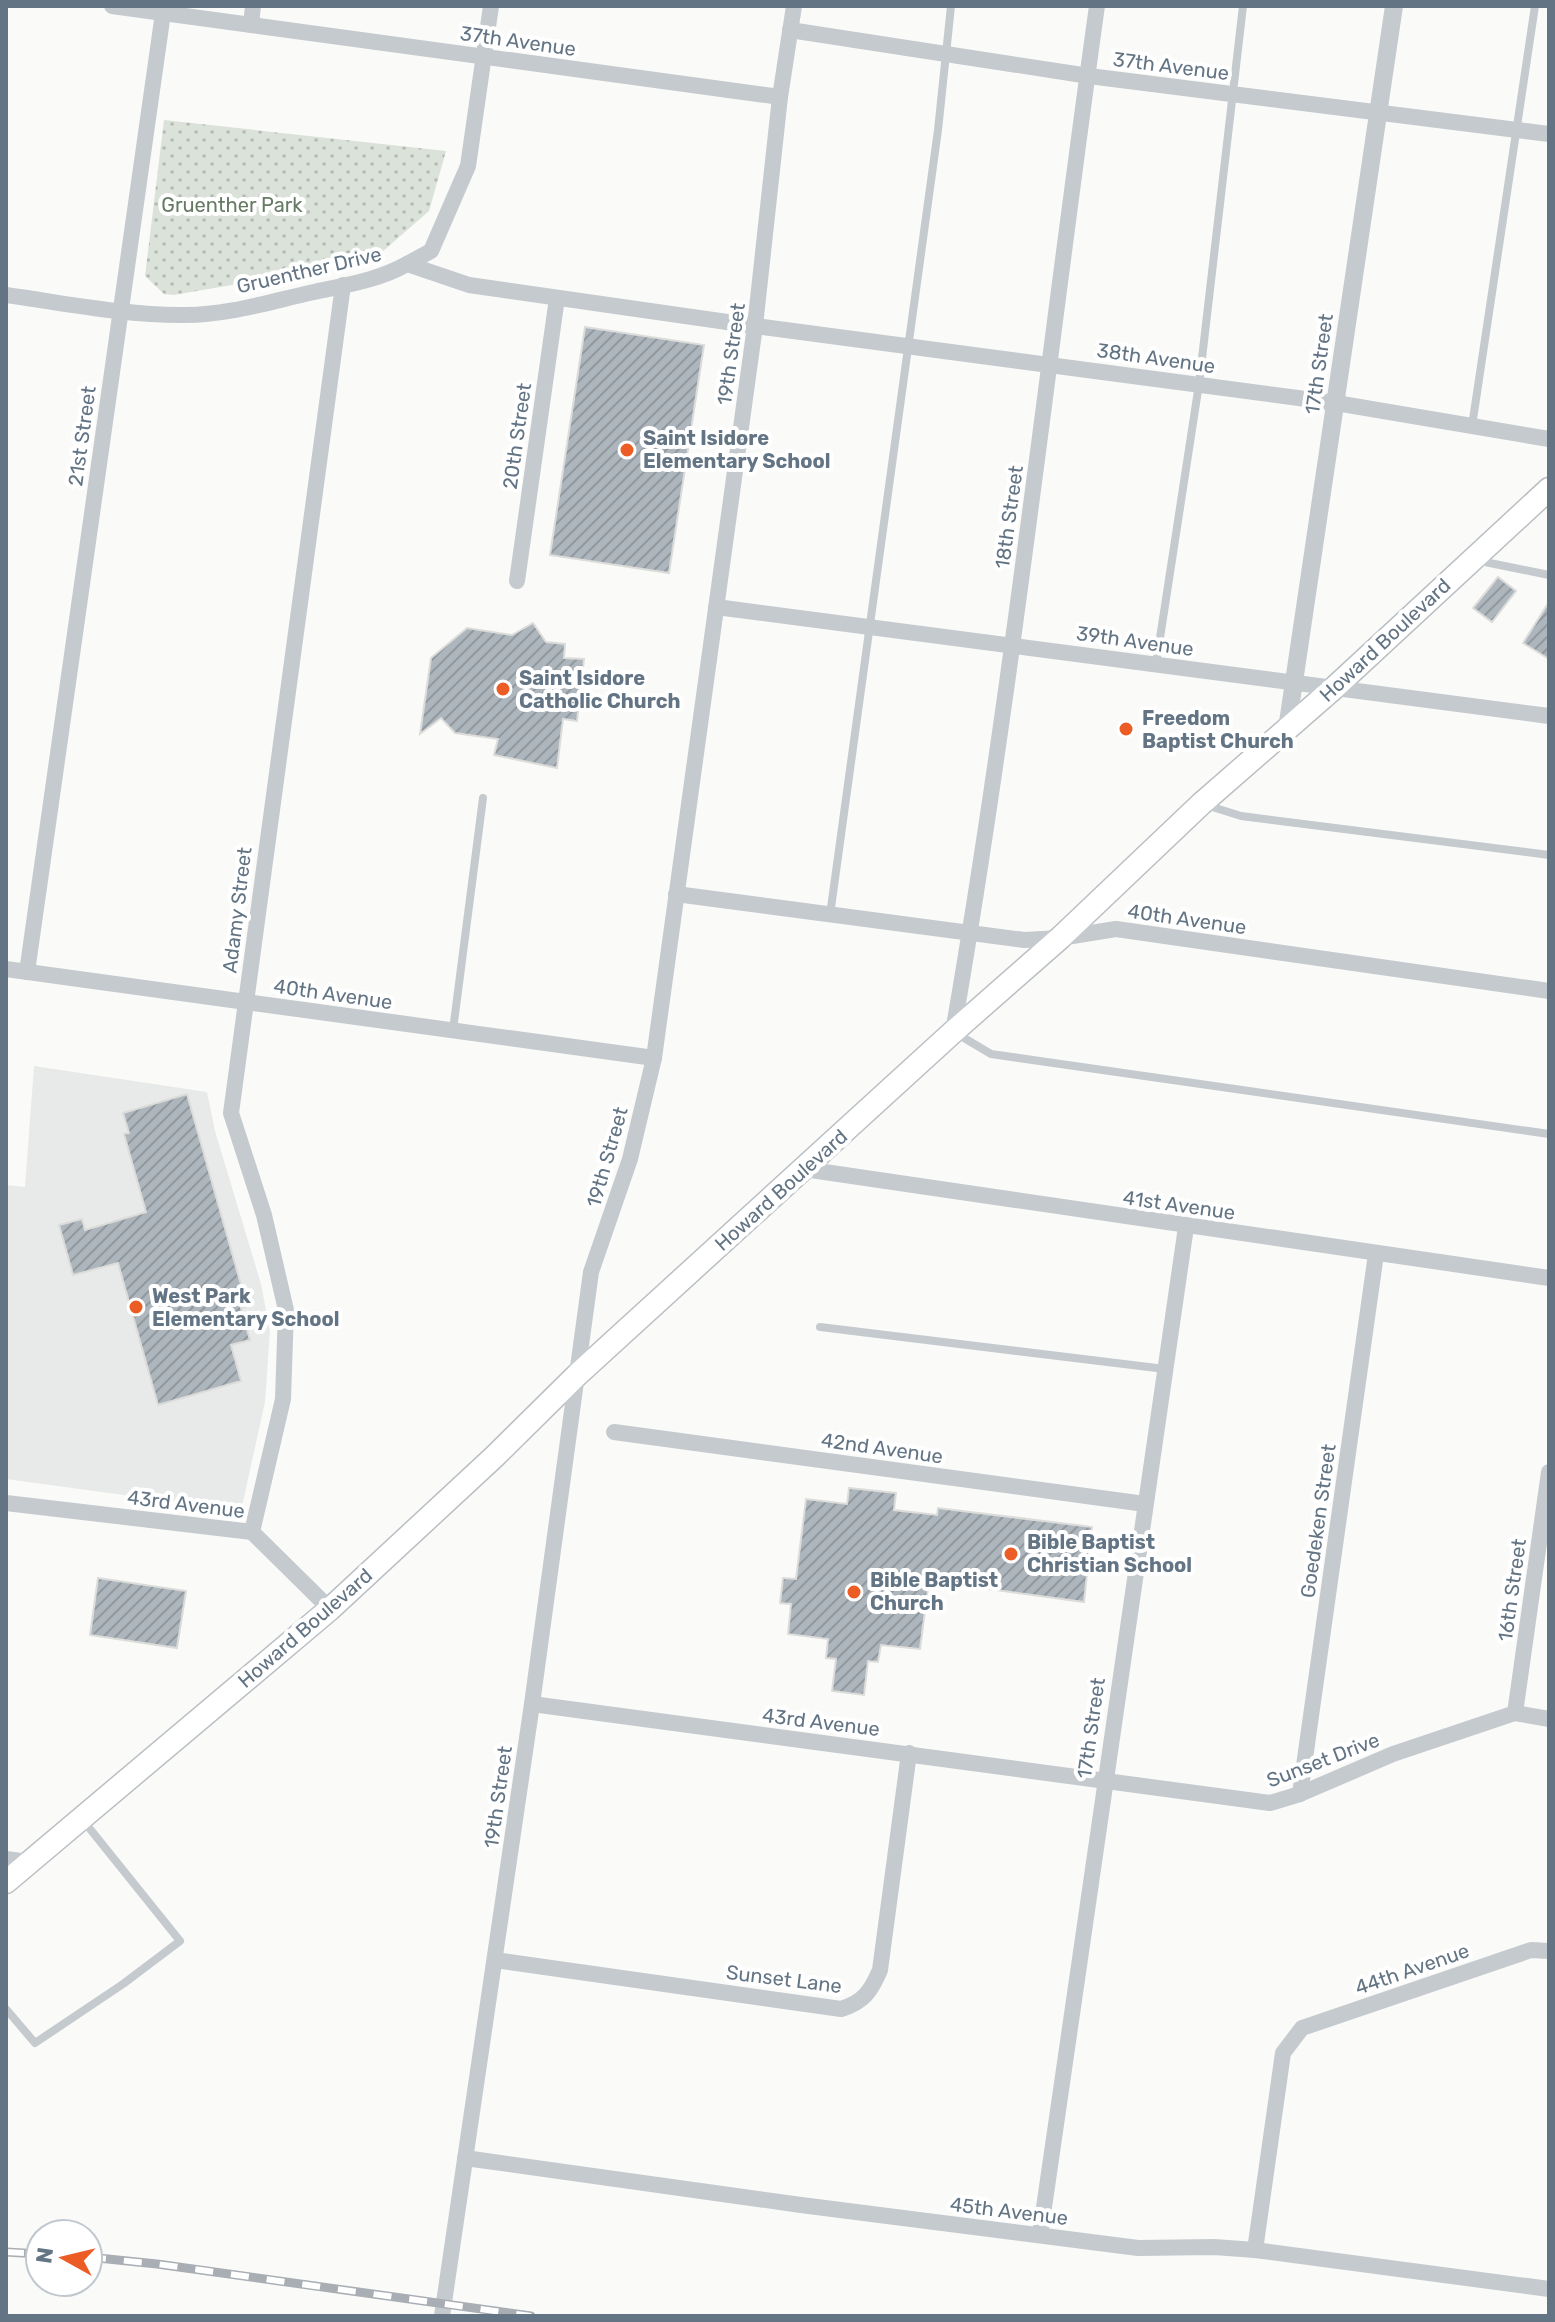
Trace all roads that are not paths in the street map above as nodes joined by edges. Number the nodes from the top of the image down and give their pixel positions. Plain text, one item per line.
1 (112, 6) edge
2 (253, 6) edge
3 (491, 6) edge
4 (794, 6) edge
5 (951, 6) edge
6 (1097, 6) edge
7 (1243, 6) edge
8 (1394, 6) edge
9 (1535, 6) edge
10 (163, 13) junction
11 (251, 25) junction
12 (790, 30) junction
13 (946, 54) junction
14 (484, 57) junction
15 (1089, 76) junction
16 (1232, 93) junction
17 (780, 97) junction
18 (1378, 112) junction
19 (1516, 130) junction
20 (1549, 134) edge
21 (407, 264) junction
22 (343, 285) junction
23 (8, 295) edge
24 (557, 298) junction
25 (119, 312) junction
26 (755, 326) junction
27 (907, 345) junction
28 (1050, 363) junction
29 (1199, 384) junction
30 (1336, 403) junction
31 (1472, 426) junction
32 (1549, 439) edge
33 (1549, 489) edge
34 (1472, 559) junction
35 (1549, 575) edge
36 (517, 581) dead end
37 (716, 607) junction
38 (871, 627) junction
39 (1012, 645) junction
40 (1156, 664) junction
41 (1293, 683) junction
42 (1334, 688) junction
43 (1549, 716) edge
44 (1287, 729) junction
45 (483, 798) dead end
46 (1201, 804) junction
47 (1549, 855) edge
48 (676, 894) junction
49 (829, 916) junction
50 (970, 934) junction
51 (1060, 938) junction
52 (6, 969) edge
53 (27, 972) junction
54 (1549, 991) edge
55 (245, 1002) junction
56 (452, 1030) junction
57 (953, 1032) junction
58 (654, 1058) junction
59 (1549, 1134) edge
60 (804, 1169) junction
61 (1186, 1227) junction
62 (1376, 1254) junction
63 (1549, 1278) edge
64 (820, 1327) dead end
65 (1165, 1369) junction
66 (577, 1375) junction
67 (614, 1432) dead end
68 (1549, 1472) edge
69 (6, 1503) edge
70 (1145, 1504) junction
71 (252, 1532) junction
72 (330, 1609) junction
73 (532, 1704) junction
74 (1515, 1713) junction
75 (1549, 1719) edge
76 (909, 1753) junction
77 (1105, 1780) junction
78 (1300, 1794) junction
79 (82, 1818) junction
80 (6, 1859) edge
81 (29, 1862) junction
82 (6, 1882) edge
83 (1549, 1951) edge
84 (495, 1960) junction
85 (6, 2009) edge
86 (465, 2158) junction
87 (1040, 2235) junction
88 (1255, 2250) junction
89 (1549, 2289) edge
90 (442, 2316) edge

1 - 10 street
2 - 11 street
3 - 14 street
4 - 12 street, 19th Street
5 - 13 lane
6 - 15 street, 18th Street
7 - 16 lane
8 - 18 street, 17th Street
9 - 19 lane
10 - 11 street
10 - 25 street, 21st Street
11 - 14 street, 37th Avenue
12 - 13 street, 37th Avenue
12 - 17 street, 19th Street
13 - 15 street, 37th Avenue
13 - 27 lane
14 - 17 street, 37th Avenue
14 - 21 street
15 - 16 street, 37th Avenue
15 - 28 street, 18th Street
16 - 18 street, 37th Avenue
16 - 29 lane
17 - 26 street, 19th Street
18 - 19 street, 37th Avenue
18 - 30 street, 17th Street
19 - 20 street, 37th Avenue
19 - 31 lane
21 - 22 street, Gruenther Drive
21 - 24 street, Gruenther Drive
22 - 25 street, Gruenther Drive
22 - 55 street, Adamy Street
23 - 25 street, Gruenther Drive
24 - 26 street, Gruenther Drive
24 - 36 street, 20th Street
25 - 53 street, 21st Street
26 - 27 street, 38th Avenue
26 - 37 street, 19th Street
27 - 28 street, 38th Avenue
27 - 38 lane
28 - 29 street, 38th Avenue
28 - 39 street, 18th Street
29 - 30 street, 38th Avenue
29 - 40 lane
30 - 31 street, 38th Avenue
30 - 41 street, 17th Street
31 - 32 street, 38th Avenue
33 - 34 main road, Howard Boulevard
34 - 35 lane
34 - 42 main road, Howard Boulevard
37 - 38 street, 39th Avenue
37 - 48 street, 19th Street
38 - 39 street, 39th Avenue
38 - 49 lane
39 - 40 street, 39th Avenue
39 - 50 street, 18th Street
40 - 41 street, 39th Avenue
41 - 42 street, 39th Avenue
41 - 44 street, 17th Street
42 - 43 street, 39th Avenue
42 - 44 main road, Howard Boulevard
44 - 46 main road, Howard Boulevard
45 - 56 lane
46 - 47 lane
46 - 51 main road, Howard Boulevard
48 - 49 street, 40th Avenue
48 - 58 street, 19th Street
49 - 50 street, 40th Avenue
50 - 51 street, 40th Avenue
50 - 57 street, 18th Street
51 - 54 street, 40th Avenue
51 - 57 main road, Howard Boulevard
52 - 53 street, 40th Avenue
53 - 55 street, 40th Avenue
55 - 56 street, 40th Avenue
55 - 71 street, Adamy Street
56 - 58 street, 40th Avenue
57 - 59 lane
57 - 60 main road, Howard Boulevard
58 - 66 street, 19th Street
60 - 61 street, 41st Avenue
60 - 66 main road, Howard Boulevard
61 - 62 street, 41st Avenue
61 - 65 street, 17th Street
62 - 63 street, 41st Avenue
62 - 78 street, Goedeken Street
64 - 65 lane
65 - 70 street, 17th Street
66 - 72 main road, Howard Boulevard
66 - 73 street, 19th Street
67 - 70 street, 42nd Avenue
68 - 74 street, 16th Street
69 - 71 street, 43rd Avenue
70 - 77 street, 17th Street
71 - 72 street, 43rd Avenue
72 - 79 main road, Howard Boulevard
73 - 76 street, 43rd Avenue
73 - 84 street, 19th Street
74 - 75 street, Sunset Drive
74 - 78 street, Sunset Drive
76 - 77 street, 43rd Avenue
76 - 84 street, Sunset Lane
77 - 78 street, Sunset Drive
77 - 87 street, 17th Street
79 - 81 main road, Howard Boulevard
79 - 85 lane
80 - 81 street
81 - 82 main road, Howard Boulevard
83 - 88 street, 44th Avenue
84 - 86 street, 19th Street
86 - 87 street, 45th Avenue
86 - 90 street, 19th Street
87 - 88 street, 45th Avenue
88 - 89 street, 45th Avenue

